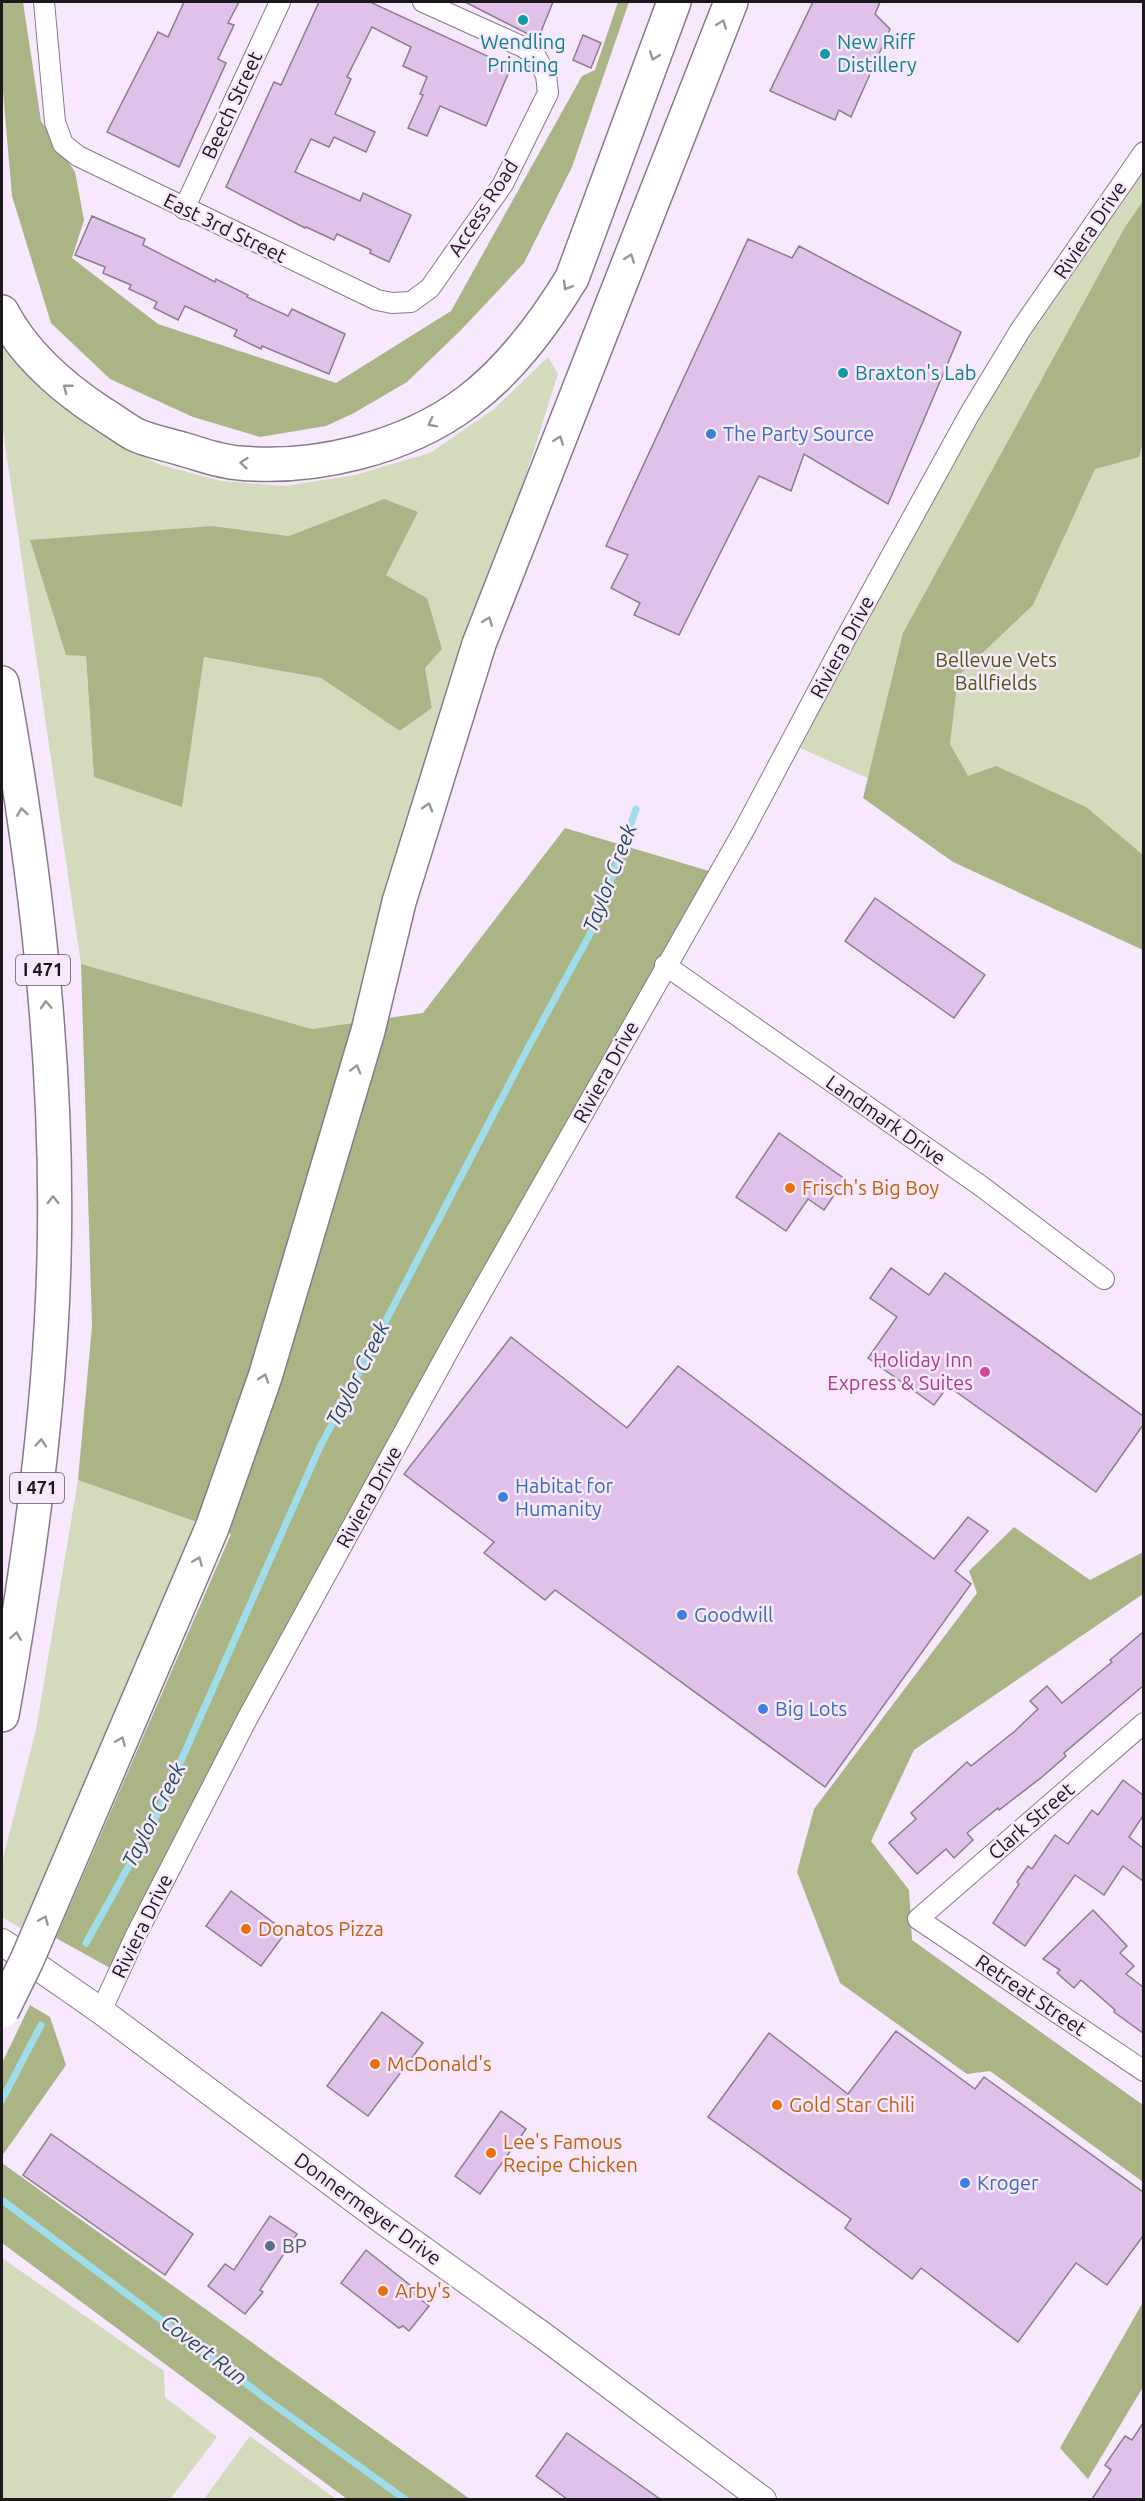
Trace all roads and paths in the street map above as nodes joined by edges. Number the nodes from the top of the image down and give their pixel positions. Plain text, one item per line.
1 (44, 2) edge
2 (280, 2) edge
3 (423, 2) edge
4 (674, 2) edge
5 (731, 2) edge
6 (1143, 152) edge
7 (184, 209) junction
8 (392, 303) joint
9 (2, 312) edge
10 (2, 683) edge
11 (666, 965) junction
12 (1104, 1279) dead end
13 (2, 1714) edge
14 (1143, 1724) edge
15 (918, 1919) joint
16 (2, 1942) edge
17 (2, 2011) edge
18 (101, 2011) junction
19 (1143, 2071) edge
20 (763, 2499) edge

1 - 7 street, East 3rd Street
2 - 7 street, Beech Street
3 - 8 street, Access Road
4 -> 9 highway
17 -> 5 highway, bridge
6 - 11 street, Riviera Drive
7 - 8 street, East 3rd Street
13 -> 10 highway, I 471
11 - 12 street, Landmark Drive
11 - 18 street, Riviera Drive
14 - 15 street, Clark Street
15 - 19 street, Retreat Street
16 - 18 street, Donnermeyer Drive
18 - 20 street, Donnermeyer Drive

